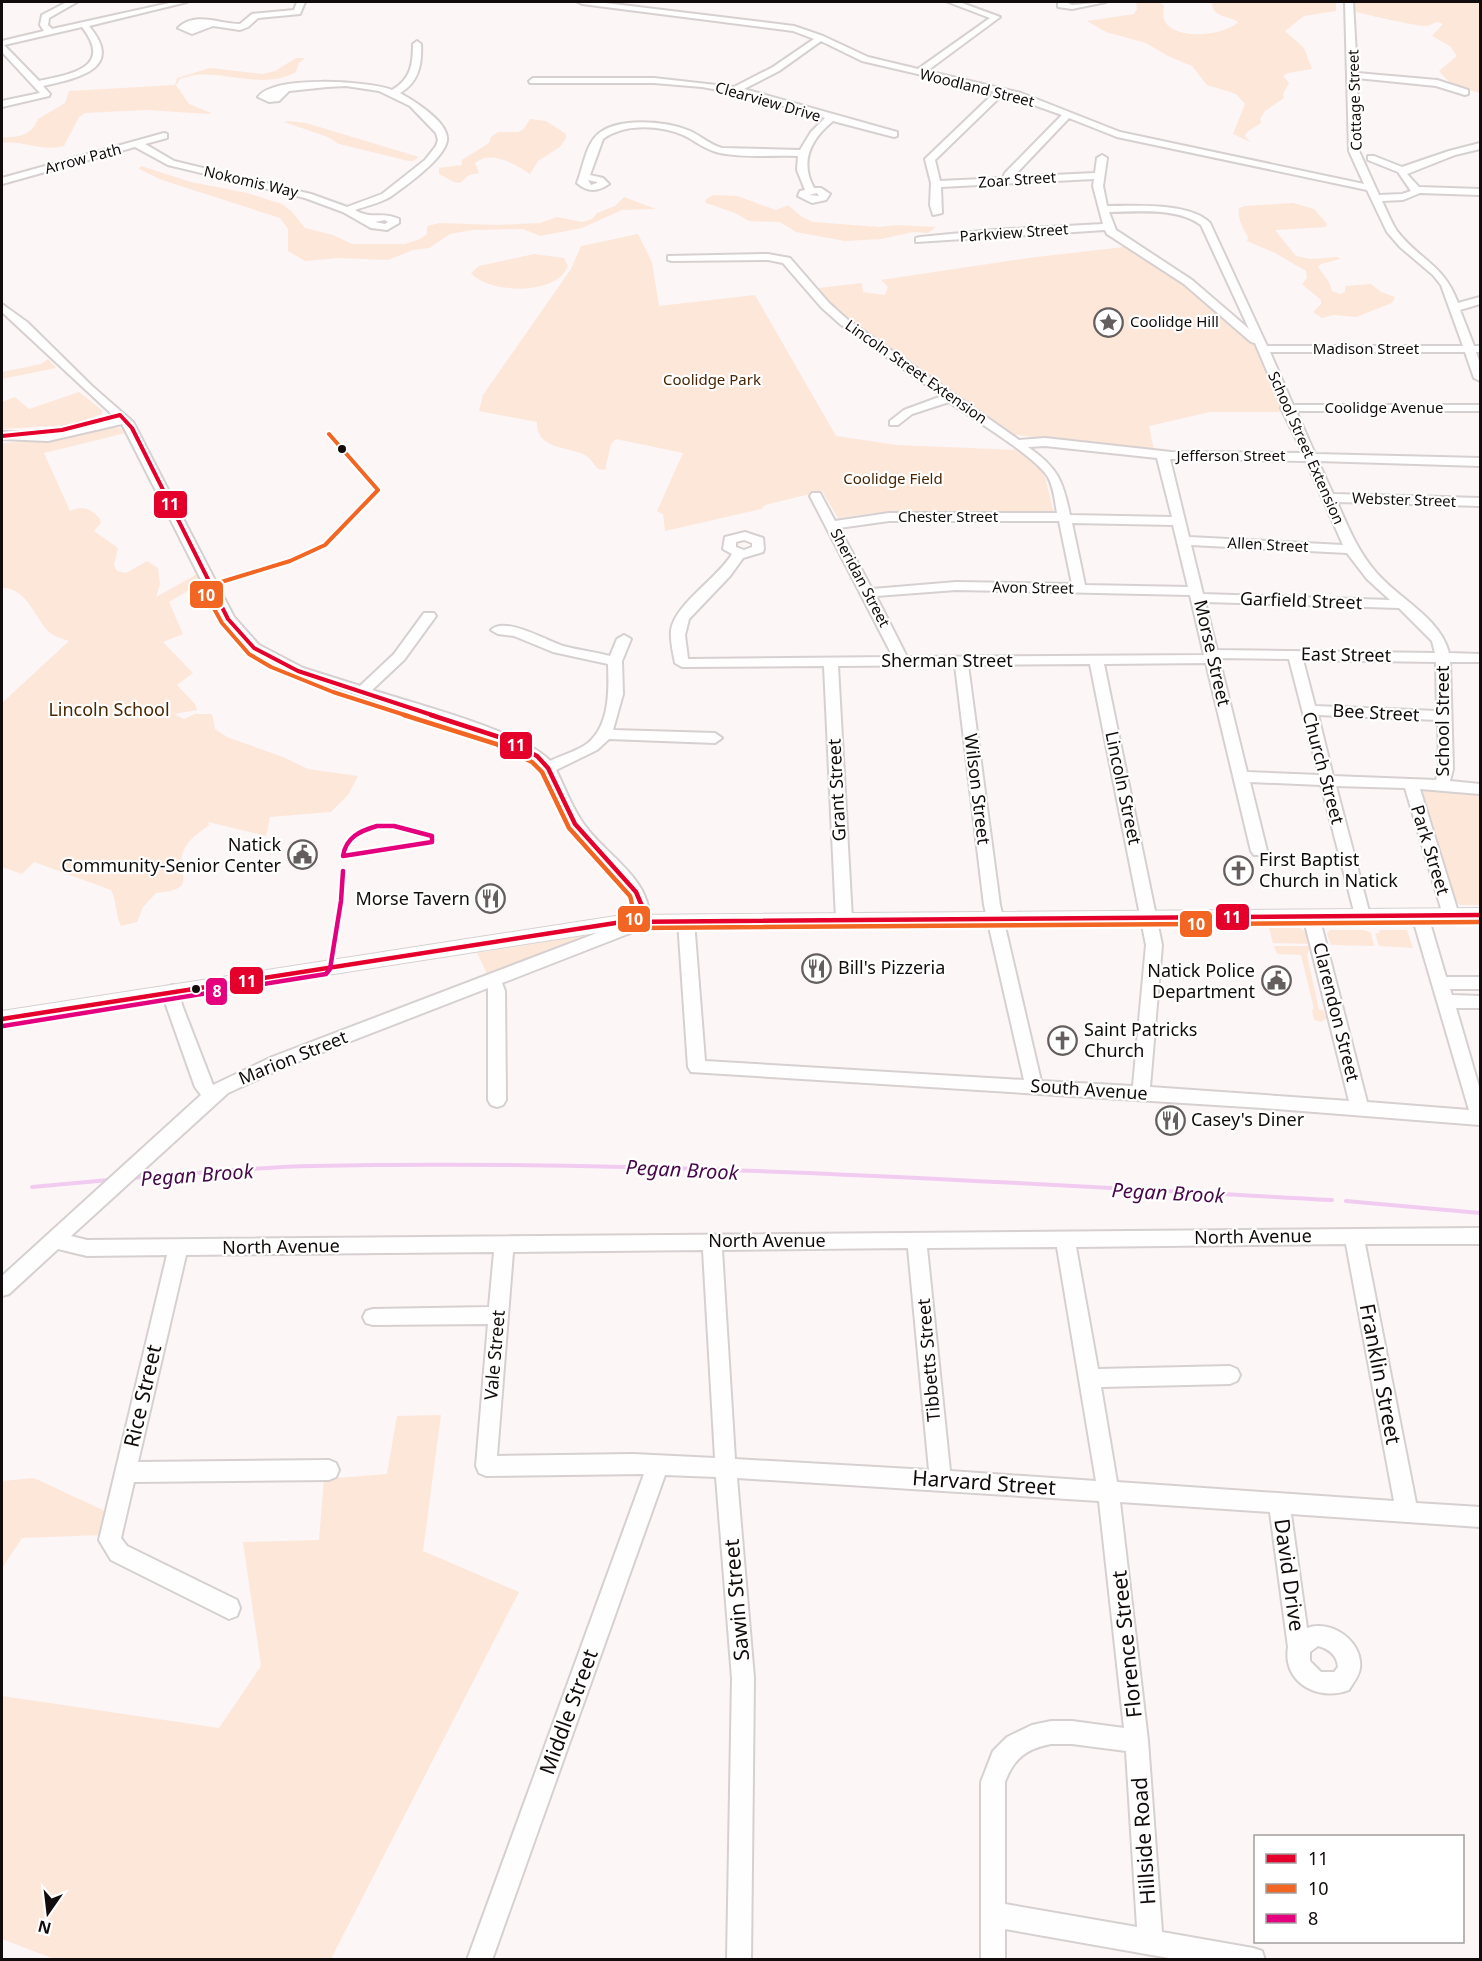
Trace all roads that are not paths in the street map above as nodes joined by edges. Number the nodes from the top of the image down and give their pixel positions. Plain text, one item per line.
1 (65, 2) edge
2 (183, 2) edge
3 (301, 2) edge
4 (582, 2) edge
5 (952, 2) edge
6 (1062, 2) edge
7 (1075, 2) edge
8 (1102, 2) edge
9 (1349, 2) edge
10 (1085, 5) junction
11 (212, 23) dead end
12 (84, 25) junction
13 (50, 32) junction
14 (820, 38) junction
15 (411, 41) dead end
16 (2, 45) edge
17 (918, 73) junction
18 (1353, 75) junction
19 (533, 81) dead end
20 (38, 84) junction
21 (285, 90) dead end
22 (735, 90) junction
23 (1001, 91) junction
24 (395, 92) junction
25 (1465, 92) dead end
26 (2, 104) edge
27 (1068, 114) junction
28 (830, 119) junction
29 (894, 134) dead end
30 (164, 136) dead end
31 (137, 144) junction
32 (1480, 146) edge
33 (803, 153) junction
34 (1102, 158) dead end
35 (1371, 158) dead end
36 (1403, 171) junction
37 (1098, 176) junction
38 (585, 177) dead end
39 (2, 181) edge
40 (1008, 181) junction
41 (936, 184) junction
42 (1371, 188) junction
43 (810, 190) dead end
44 (1417, 190) junction
45 (1480, 192) edge
46 (1376, 198) junction
47 (1102, 209) junction
48 (347, 210) junction
49 (937, 213) dead end
50 (366, 220) dead end
51 (1108, 227) junction
52 (920, 240) dead end
53 (672, 258) dead end
54 (1480, 300) edge
55 (2, 307) edge
56 (1454, 307) junction
57 (1261, 346) junction
58 (1475, 349) edge
59 (1480, 378) edge
60 (951, 397) junction
61 (1287, 408) junction
62 (1480, 408) edge
63 (122, 418) junction
64 (894, 423) dead end
65 (2, 436) edge
66 (1018, 444) junction
67 (1163, 456) junction
68 (1309, 457) junction
69 (1480, 462) edge
70 (816, 496) dead end
71 (1328, 498) junction
72 (1480, 502) edge
73 (1066, 518) junction
74 (1180, 521) junction
75 (832, 525) junction
76 (1185, 541) junction
77 (1351, 549) junction
78 (740, 554) dead end
79 (1079, 588) junction
80 (869, 593) junction
81 (1198, 594) junction
82 (1403, 604) junction
83 (429, 616) dead end
84 (498, 630) dead end
85 (624, 639) dead end
86 (1295, 655) junction
87 (1212, 657) junction
88 (1443, 657) junction
89 (1480, 658) edge
90 (1096, 660) junction
91 (961, 661) junction
92 (615, 662) junction
93 (831, 662) junction
94 (902, 662) junction
95 (362, 693) junction
96 (1308, 710) junction
97 (1444, 716) junction
98 (605, 734) junction
99 (715, 738) dead end
100 (548, 768) junction
101 (1242, 777) junction
102 (1327, 781) junction
103 (1411, 784) junction
104 (1442, 785) junction
105 (1480, 789) edge
106 (1259, 851) dead end
107 (1311, 915) junction
108 (1362, 915) junction
109 (1420, 915) junction
110 (1451, 915) junction
111 (1480, 915) edge
112 (1149, 916) junction
113 (994, 917) junction
114 (843, 919) junction
115 (641, 921) junction
116 (686, 921) junction
117 (493, 981) junction
118 (1440, 983) junction
119 (1480, 983) edge
120 (173, 991) junction
121 (1446, 1001) junction
122 (1480, 1002) edge
123 (2, 1019) edge
124 (1034, 1086) junction
125 (1141, 1093) junction
126 (212, 1096) junction
127 (497, 1100) dead end
128 (1360, 1109) junction
129 (1480, 1118) edge
130 (1354, 1236) junction
131 (1480, 1236) edge
132 (1065, 1238) junction
133 (55, 1240) junction
134 (917, 1240) junction
135 (712, 1242) junction
136 (504, 1244) junction
137 (178, 1248) junction
138 (2, 1288) edge
139 (498, 1315) junction
140 (373, 1317) dead end
141 (1230, 1375) dead end
142 (1088, 1378) junction
143 (658, 1465) junction
144 (486, 1466) joint
145 (725, 1467) junction
146 (329, 1470) dead end
147 (125, 1472) junction
148 (940, 1479) junction
149 (1107, 1492) junction
150 (1279, 1504) junction
151 (1407, 1512) junction
152 (1480, 1517) edge
153 (228, 1608) dead end
154 (1299, 1646) dead end
155 (1137, 1741) junction
156 (992, 1914) junction
157 (1150, 1942) junction
158 (479, 1959) edge
159 (739, 1959) edge
160 (993, 1959) edge
161 (1253, 1959) edge

1 - 13 street
2 - 12 street
3 - 11 street
4 - 14 street, Woodland Street
5 - 17 street
6 - 10 street
7 - 10 street
8 - 10 street
9 - 18 street, Cottage Street
12 - 13 street
12 - 20 street
13 - 16 street
14 - 17 street, Woodland Street
14 - 22 street
15 - 24 street
16 - 20 street
17 - 23 street, Woodland Street
18 - 25 street
18 - 42 street, Cottage Street
19 - 22 street, Clearview Drive
20 - 26 street
21 - 24 street
22 - 28 street, Clearview Drive
23 - 27 street, Woodland Street
23 - 41 street
24 - 48 street
27 - 40 street
27 - 42 street, Woodland Street
28 - 29 street, Clearview Drive
28 - 33 street
30 - 31 street, Arrow Path
31 - 39 street, Arrow Path
31 - 48 street, Nokomis Way
32 - 36 street
33 - 38 street
33 - 43 street
34 - 37 street
35 - 36 street
36 - 44 street
37 - 40 street, Zoar Street
37 - 47 street
40 - 41 street, Zoar Street
41 - 49 street
42 - 46 street, Cottage Street
44 - 45 street
44 - 46 street
46 - 56 street, Cottage Street
47 - 51 street
47 - 57 street, School Street Extension
48 - 50 street, Nokomis Way
51 - 52 street, Parkview Street
51 - 57 street
53 - 60 street, Lincoln Street Extension
54 - 56 street
55 - 63 street
56 - 58 street, Cottage Street
57 - 58 street, Madison Street
57 - 61 street, School Street Extension
58 - 59 street, Cottage Street
60 - 64 street
60 - 66 street, Lincoln Street Extension
61 - 62 street, Coolidge Avenue
61 - 68 street, School Street Extension
63 - 65 street
63 - 95 street
66 - 67 street, Jefferson Street
66 - 73 street, Lincoln Street Extension
67 - 68 street, Jefferson Street
67 - 74 street, Morse Street
68 - 69 street, Jefferson Street
68 - 71 street, School Street Extension
70 - 75 street, Sheridan Street
71 - 72 street, Webster Street
71 - 77 street, School Street Extension
73 - 74 street, Chester Street
73 - 75 street, Chester Street
73 - 79 street, Lincoln Street Extension
74 - 76 street, Morse Street
75 - 80 street, Sheridan Street
76 - 77 street, Allen Street
76 - 81 street, Morse Street
77 - 82 street, School Street Extension
78 - 93 street, Sherman Street
79 - 80 street, Avon Street
79 - 81 street, Avon Street
80 - 94 street, Sheridan Street
81 - 82 street, Garfield Street
81 - 87 street, Morse Street
82 - 88 street, School Street Extension
83 - 95 street
84 - 92 street
85 - 92 street
86 - 87 street, East Street
86 - 88 street, East Street
86 - 96 street, Church Street
87 - 90 street, Sherman Street
87 - 101 street, Morse Street
88 - 89 street, East Street
88 - 97 street, School Street
90 - 91 street, Sherman Street
90 - 112 street, Lincoln Street
91 - 94 street, Sherman Street
91 - 113 street, Wilson Street
92 - 98 street
93 - 94 street, Sherman Street
93 - 114 street, Grant Street
95 - 100 street
96 - 97 street, Bee Street
96 - 102 street, Church Street
97 - 104 street, School Street
98 - 99 street
98 - 100 street
100 - 115 street
101 - 102 street
101 - 106 street, Morse Street
102 - 103 street
102 - 108 street, Church Street
103 - 104 street
103 - 110 street, Park Street
104 - 105 street
107 - 108 main road
107 - 112 main road
107 - 128 street, Clarendon Street
108 - 109 main road
109 - 110 main road
109 - 118 street
110 - 111 main road
112 - 113 main road
112 - 125 street, Lincoln Street
113 - 114 main road
113 - 124 street, Wilson Street
114 - 116 main road
115 - 116 main road
115 - 117 street, Marion Street
115 - 120 main road
116 - 124 street, South Avenue
117 - 126 street, Marion Street
117 - 127 street
118 - 119 street
118 - 121 street
120 - 123 main road
120 - 126 street
121 - 122 street
121 - 129 street
124 - 125 street, South Avenue
125 - 128 street, South Avenue
126 - 133 street, Marion Street
128 - 129 street, South Avenue
130 - 131 street, North Avenue
130 - 132 street, North Avenue
130 - 151 street, Franklin Street
132 - 134 street, North Avenue
132 - 142 street, Florence Street
133 - 137 street, North Avenue
133 - 138 street, Marion Street
134 - 135 street, North Avenue
134 - 148 street, Tibbetts Street
135 - 136 street, North Avenue
135 - 145 street, Sawin Street
136 - 137 street, North Avenue
136 - 139 street, Vale Street
137 - 147 street, Rice Street
139 - 140 street
139 - 144 street, Vale Street
141 - 142 street
142 - 149 street, Florence Street
143 - 144 street, Harvard Street
143 - 145 street, Harvard Street
143 - 158 street, Middle Street
145 - 148 street, Harvard Street
145 - 159 street, Sawin Street
146 - 147 street
147 - 153 street, Rice Street
148 - 149 street, Harvard Street
149 - 150 street, Harvard Street
149 - 155 street, Florence Street
150 - 151 street, Harvard Street
150 - 154 street, David Drive
151 - 152 street, Harvard Street
155 - 156 street, Florence Street
155 - 157 street, Hillside Road
156 - 157 street
156 - 160 street, Florence Street
157 - 161 street

